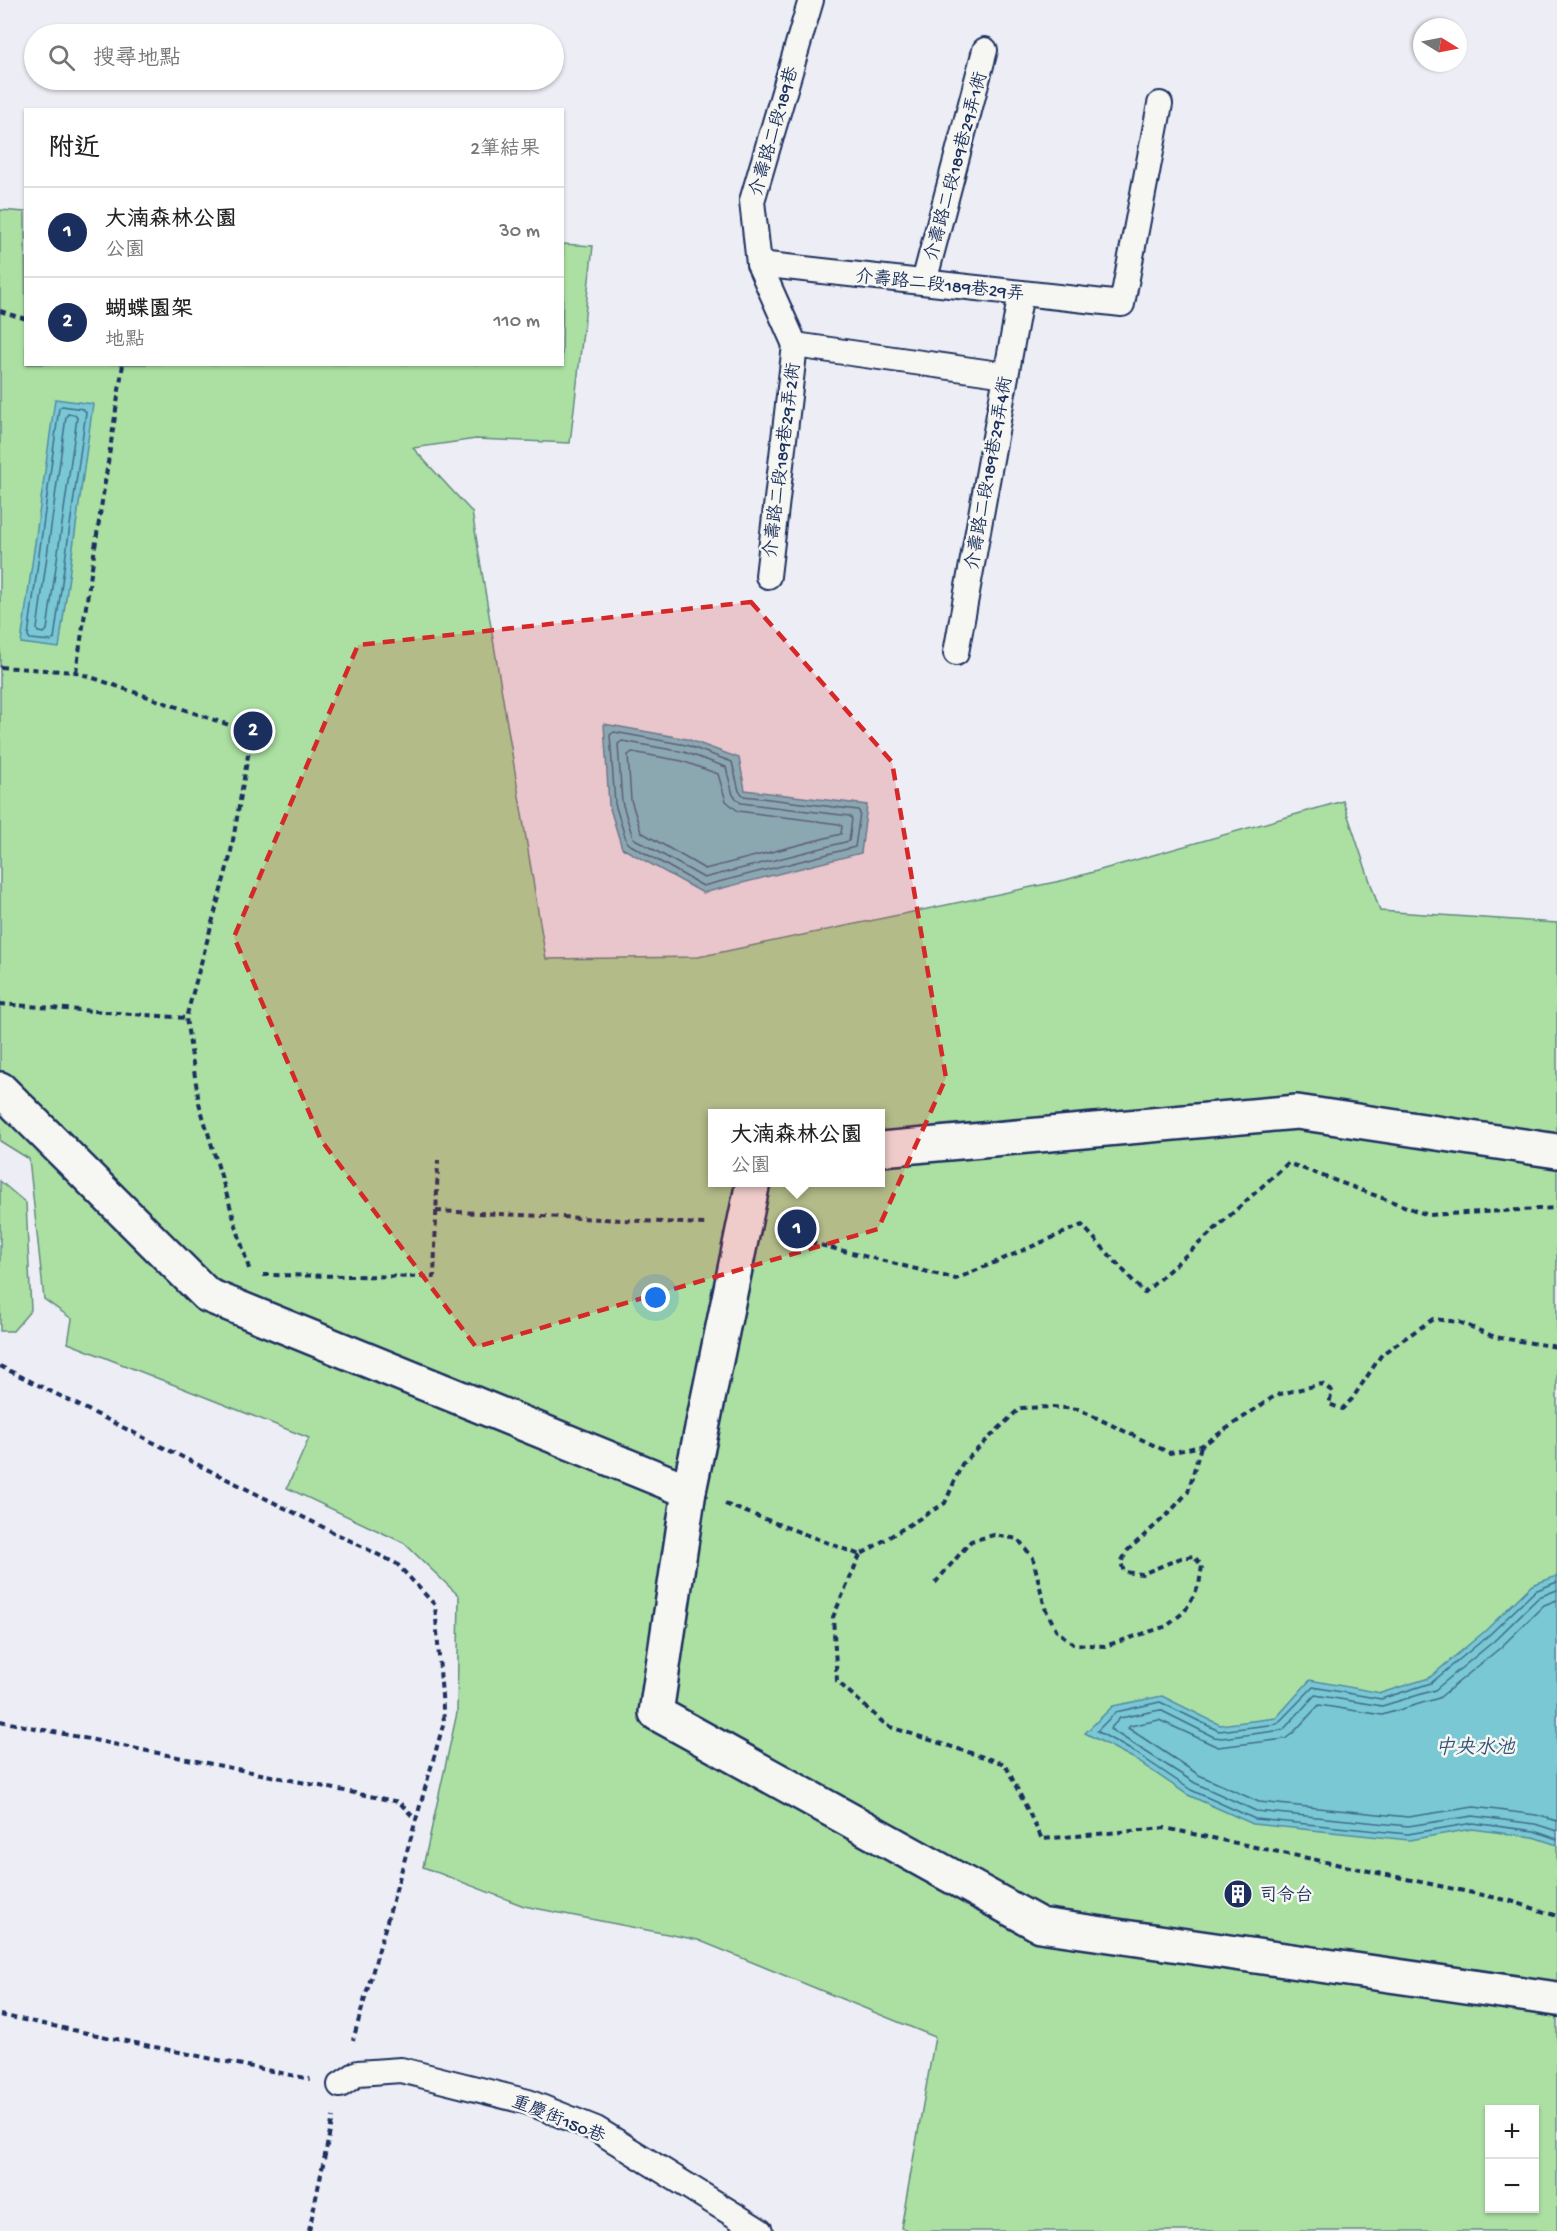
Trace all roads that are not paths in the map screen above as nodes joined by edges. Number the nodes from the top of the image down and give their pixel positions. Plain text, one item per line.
1 (812, 0) edge
2 (985, 50) dead end
3 (1160, 104) dead end
4 (759, 264) junction
5 (924, 282) junction
6 (1021, 293) junction
7 (795, 345) junction
8 (1005, 375) junction
9 (768, 576) dead end
10 (956, 652) dead end
11 (0, 1089) edge
12 (885, 1149) edge
13 (1557, 1151) edge
14 (752, 1187) edge
15 (689, 1491) junction
16 (1557, 1999) edge
17 (340, 2085) road end
18 (760, 2231) edge

1 - 4 lane, 介壽路二段189巷
2 - 5 lane, 介壽路二段189巷29弄1衖
3 - 6 lane, 介壽路二段189巷29弄
4 - 5 lane, 介壽路二段189巷29弄
4 - 7 lane, 介壽路二段189巷
5 - 6 lane, 介壽路二段189巷29弄
6 - 8 lane, 介壽路二段189巷29弄4衖
7 - 8 lane
7 - 9 lane, 介壽路二段189巷29弄2衖
8 - 10 lane, 介壽路二段189巷29弄4衖
11 - 15 street
12 - 13 street
14 - 15 street
15 - 16 street
17 - 18 lane, 重慶街150巷

